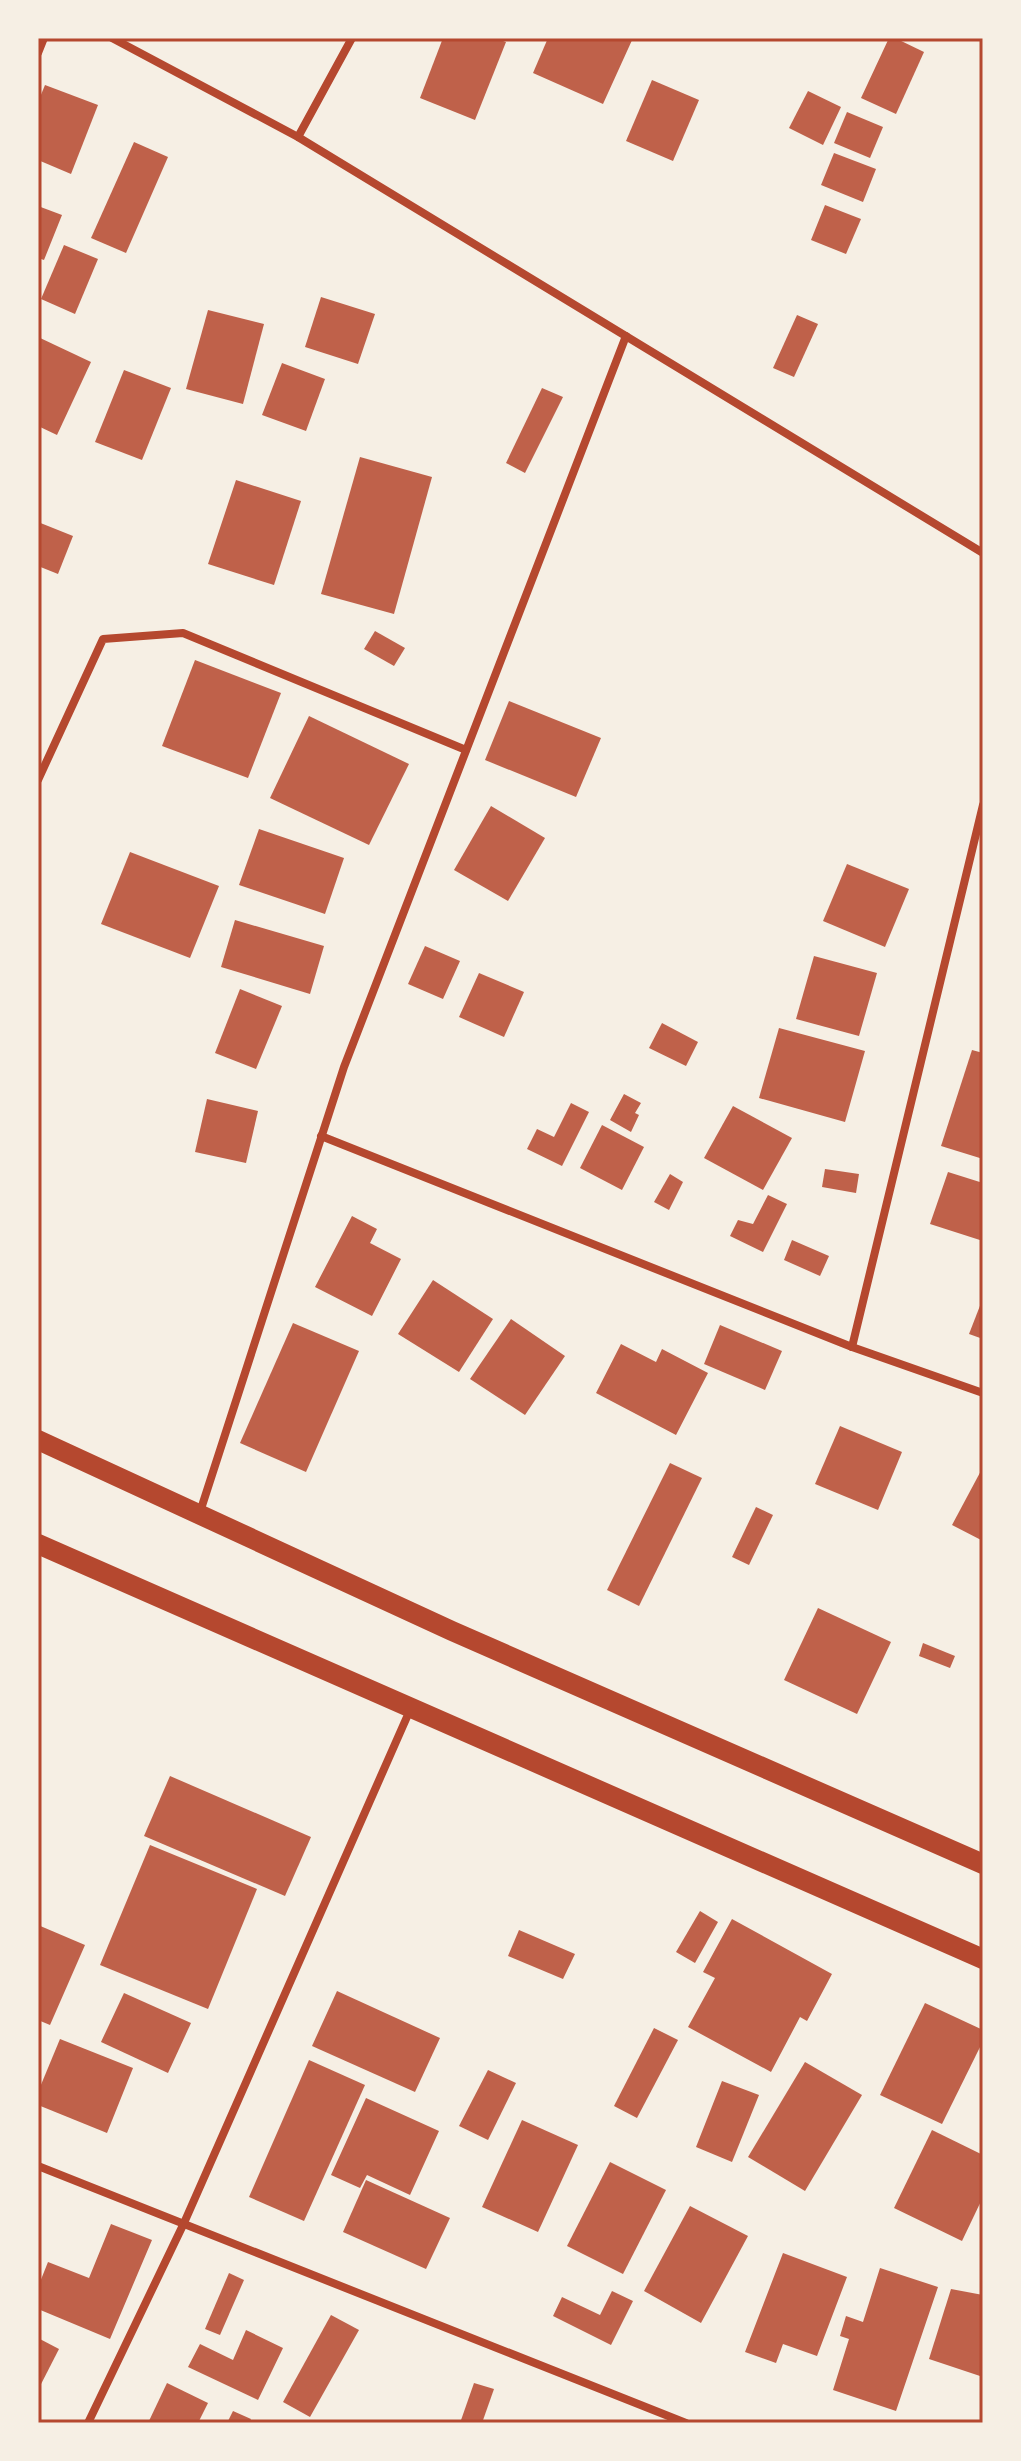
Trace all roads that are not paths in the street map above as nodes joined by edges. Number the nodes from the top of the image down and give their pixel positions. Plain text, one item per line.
1 (44, 38) edge
2 (112, 38) edge
3 (352, 38) edge
4 (38, 53) edge
5 (298, 137) junction
6 (626, 336) junction
7 (983, 553) edge
8 (466, 750) junction
9 (38, 780) edge
10 (983, 805) edge
11 (321, 1136) junction
12 (852, 1347) junction
13 (983, 1393) edge
14 (38, 1440) edge
15 (199, 1513) junction
16 (38, 1544) edge
17 (410, 1710) junction
18 (983, 1864) edge
19 (983, 1959) edge
20 (38, 2166) edge
21 (184, 2223) junction
22 (88, 2423) edge
23 (686, 2423) edge

1 - 4 street
2 - 5 street
3 - 5 street
5 - 6 street
6 - 7 street
6 - 8 street
8 - 9 street
8 - 11 street
10 - 12 street
11 - 12 street
11 - 15 street
12 - 13 street
14 - 15 main road
15 - 18 main road
16 - 17 main road
17 - 19 main road
17 - 21 street
20 - 21 street
21 - 22 street
21 - 23 street

